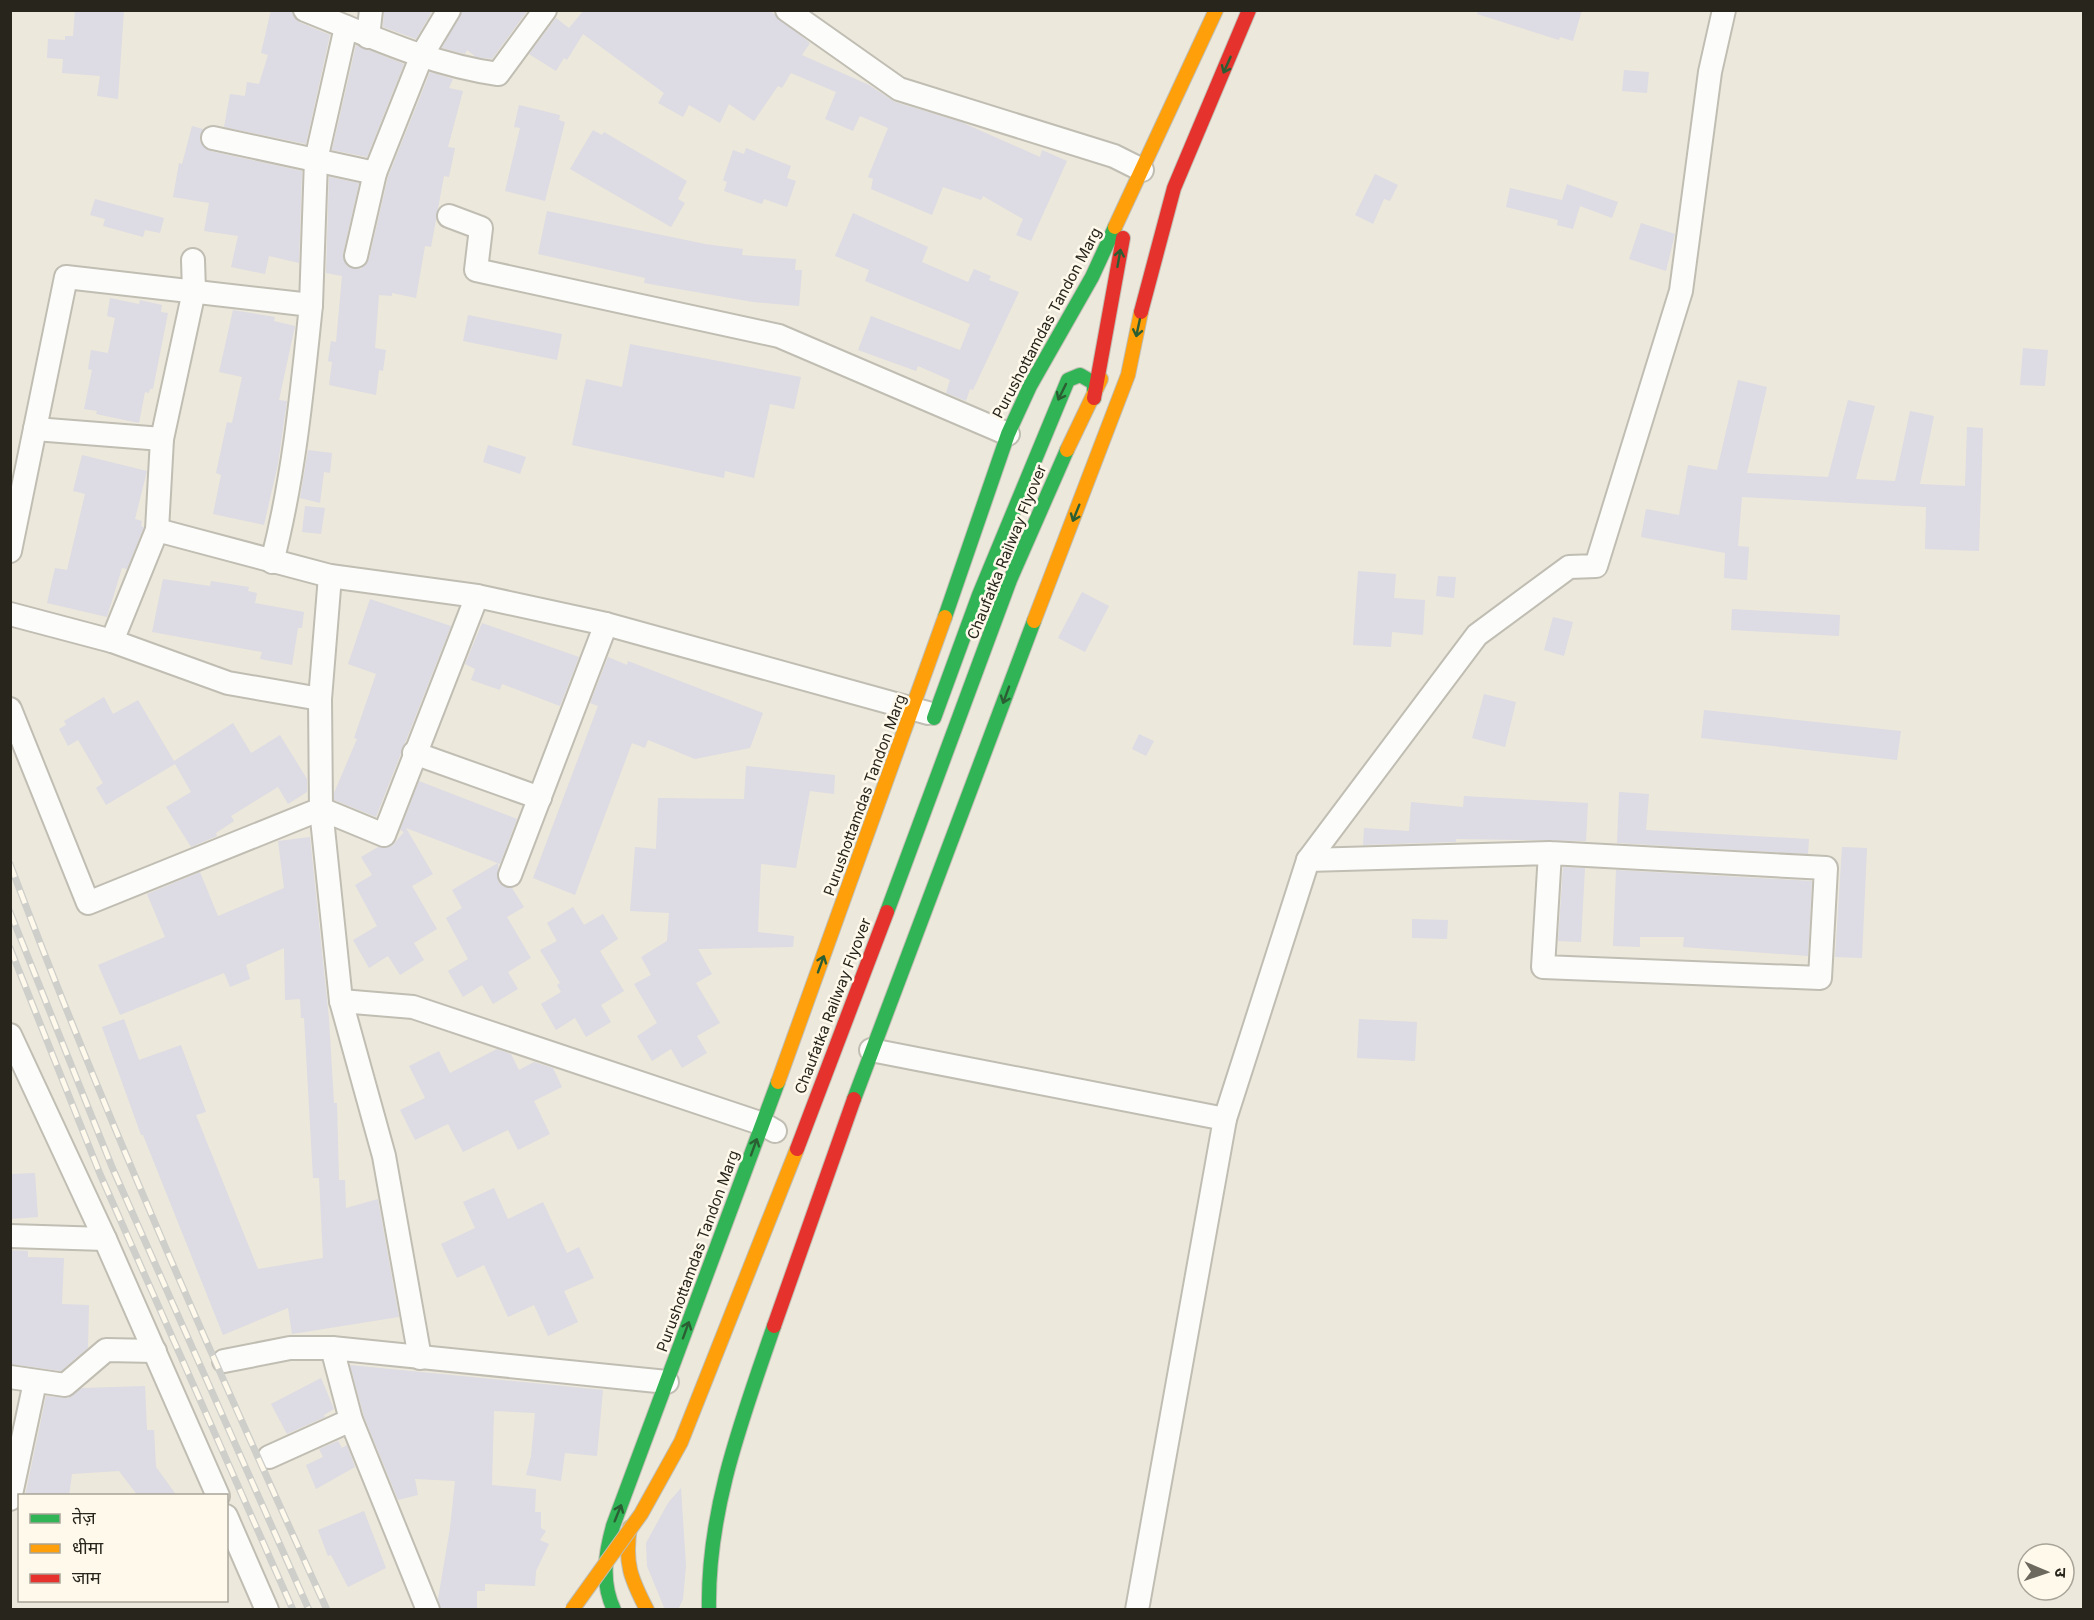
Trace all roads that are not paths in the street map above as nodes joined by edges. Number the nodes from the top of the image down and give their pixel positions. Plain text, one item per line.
1 (305, 10) edge
2 (371, 10) edge
3 (449, 10) edge
4 (545, 10) edge
5 (787, 10) edge
6 (1216, 10) edge
7 (1249, 10) edge
8 (1724, 10) edge
9 (346, 27) junction
10 (368, 37) junction
11 (422, 55) junction
12 (213, 138) dead end
13 (316, 160) junction
14 (375, 172) junction
15 (1137, 180) junction
16 (1167, 213) junction
17 (449, 216) dead end
18 (356, 256) dead end
19 (193, 260) dead end
20 (194, 291) junction
21 (311, 305) junction
22 (1101, 351) junction
23 (1064, 353) dead end
24 (1030, 386) junction
25 (1094, 398) junction
26 (35, 429) junction
27 (1008, 434) junction
28 (162, 439) junction
29 (157, 530) junction
30 (10, 551) edge
31 (272, 562) junction
32 (330, 576) junction
33 (477, 596) junction
34 (10, 614) edge
35 (606, 624) junction
36 (112, 641) junction
37 (320, 699) junction
38 (10, 709) edge
39 (926, 717) junction
40 (414, 753) junction
41 (540, 798) junction
42 (321, 809) junction
43 (1550, 853) junction
44 (1308, 860) junction
45 (510, 874) dead end
46 (341, 1001) junction
47 (10, 1035) edge
48 (871, 1050) junction
49 (1225, 1119) junction
50 (773, 1130) junction
51 (742, 1220) dead end
52 (10, 1236) edge
53 (105, 1239) junction
54 (332, 1348) junction
55 (155, 1351) junction
56 (420, 1358) junction
57 (224, 1361) dead end
58 (10, 1377) edge
59 (667, 1382) junction
60 (35, 1383) junction
61 (351, 1420) junction
62 (269, 1457) dead end
63 (217, 1494) edge
64 (10, 1499) edge
65 (228, 1521) edge
66 (267, 1610) edge
67 (428, 1610) edge
68 (572, 1610) edge
69 (614, 1610) edge
70 (647, 1610) edge
71 (709, 1610) edge
72 (1137, 1610) edge

1 - 9 street
2 - 10 street
3 - 11 street
4 - 11 street
5 - 15 street
6 - 15 main road, Purushottamdas Tandon Marg
7 -> 16 main road
8 - 44 street
9 - 10 street
9 - 13 street
10 - 11 street
11 - 14 street
12 - 13 street
13 - 14 street
13 - 21 street
14 - 18 street
22 -> 15 main road
15 - 24 main road, Purushottamdas Tandon Marg
16 - 22 main road
16 -> 48 main road
17 - 27 street
19 - 20 street
20 - 21 street
20 - 26 street
20 - 28 street
21 - 31 street
22 - 25 main road, Chaufatka Railway Flyover
23 - 24 main road
24 - 27 main road, Purushottamdas Tandon Marg
25 -> 39 main road
25 - 68 main road, Chaufatka Railway Flyover, bridge
26 - 28 street
26 - 30 street
27 - 39 main road, Purushottamdas Tandon Marg
28 - 29 street
29 - 31 street
29 - 36 street
31 - 32 street
32 - 33 street
32 - 37 street
33 - 35 street
33 - 40 street
34 - 36 street
35 - 39 street
35 - 41 street
36 - 37 street
37 - 42 street
38 - 42 street
50 -> 39 main road, Purushottamdas Tandon Marg
40 - 41 street
40 - 42 street
41 - 45 street
42 - 46 street
43 - 43 street
43 - 44 street
44 - 49 street
46 - 50 street
46 - 56 street
47 - 53 street
48 - 49 street
48 - 71 main road
49 - 72 street
59 -> 50 main road, Purushottamdas Tandon Marg
51 - 70 main road
52 - 53 street
53 - 55 street
54 - 56 street
54 - 57 street
54 - 61 street
55 - 60 street
55 - 63 street
56 - 59 street
58 - 60 street
69 -> 59 main road, Purushottamdas Tandon Marg
60 - 64 street
61 - 62 street
61 - 67 street
65 - 66 street

